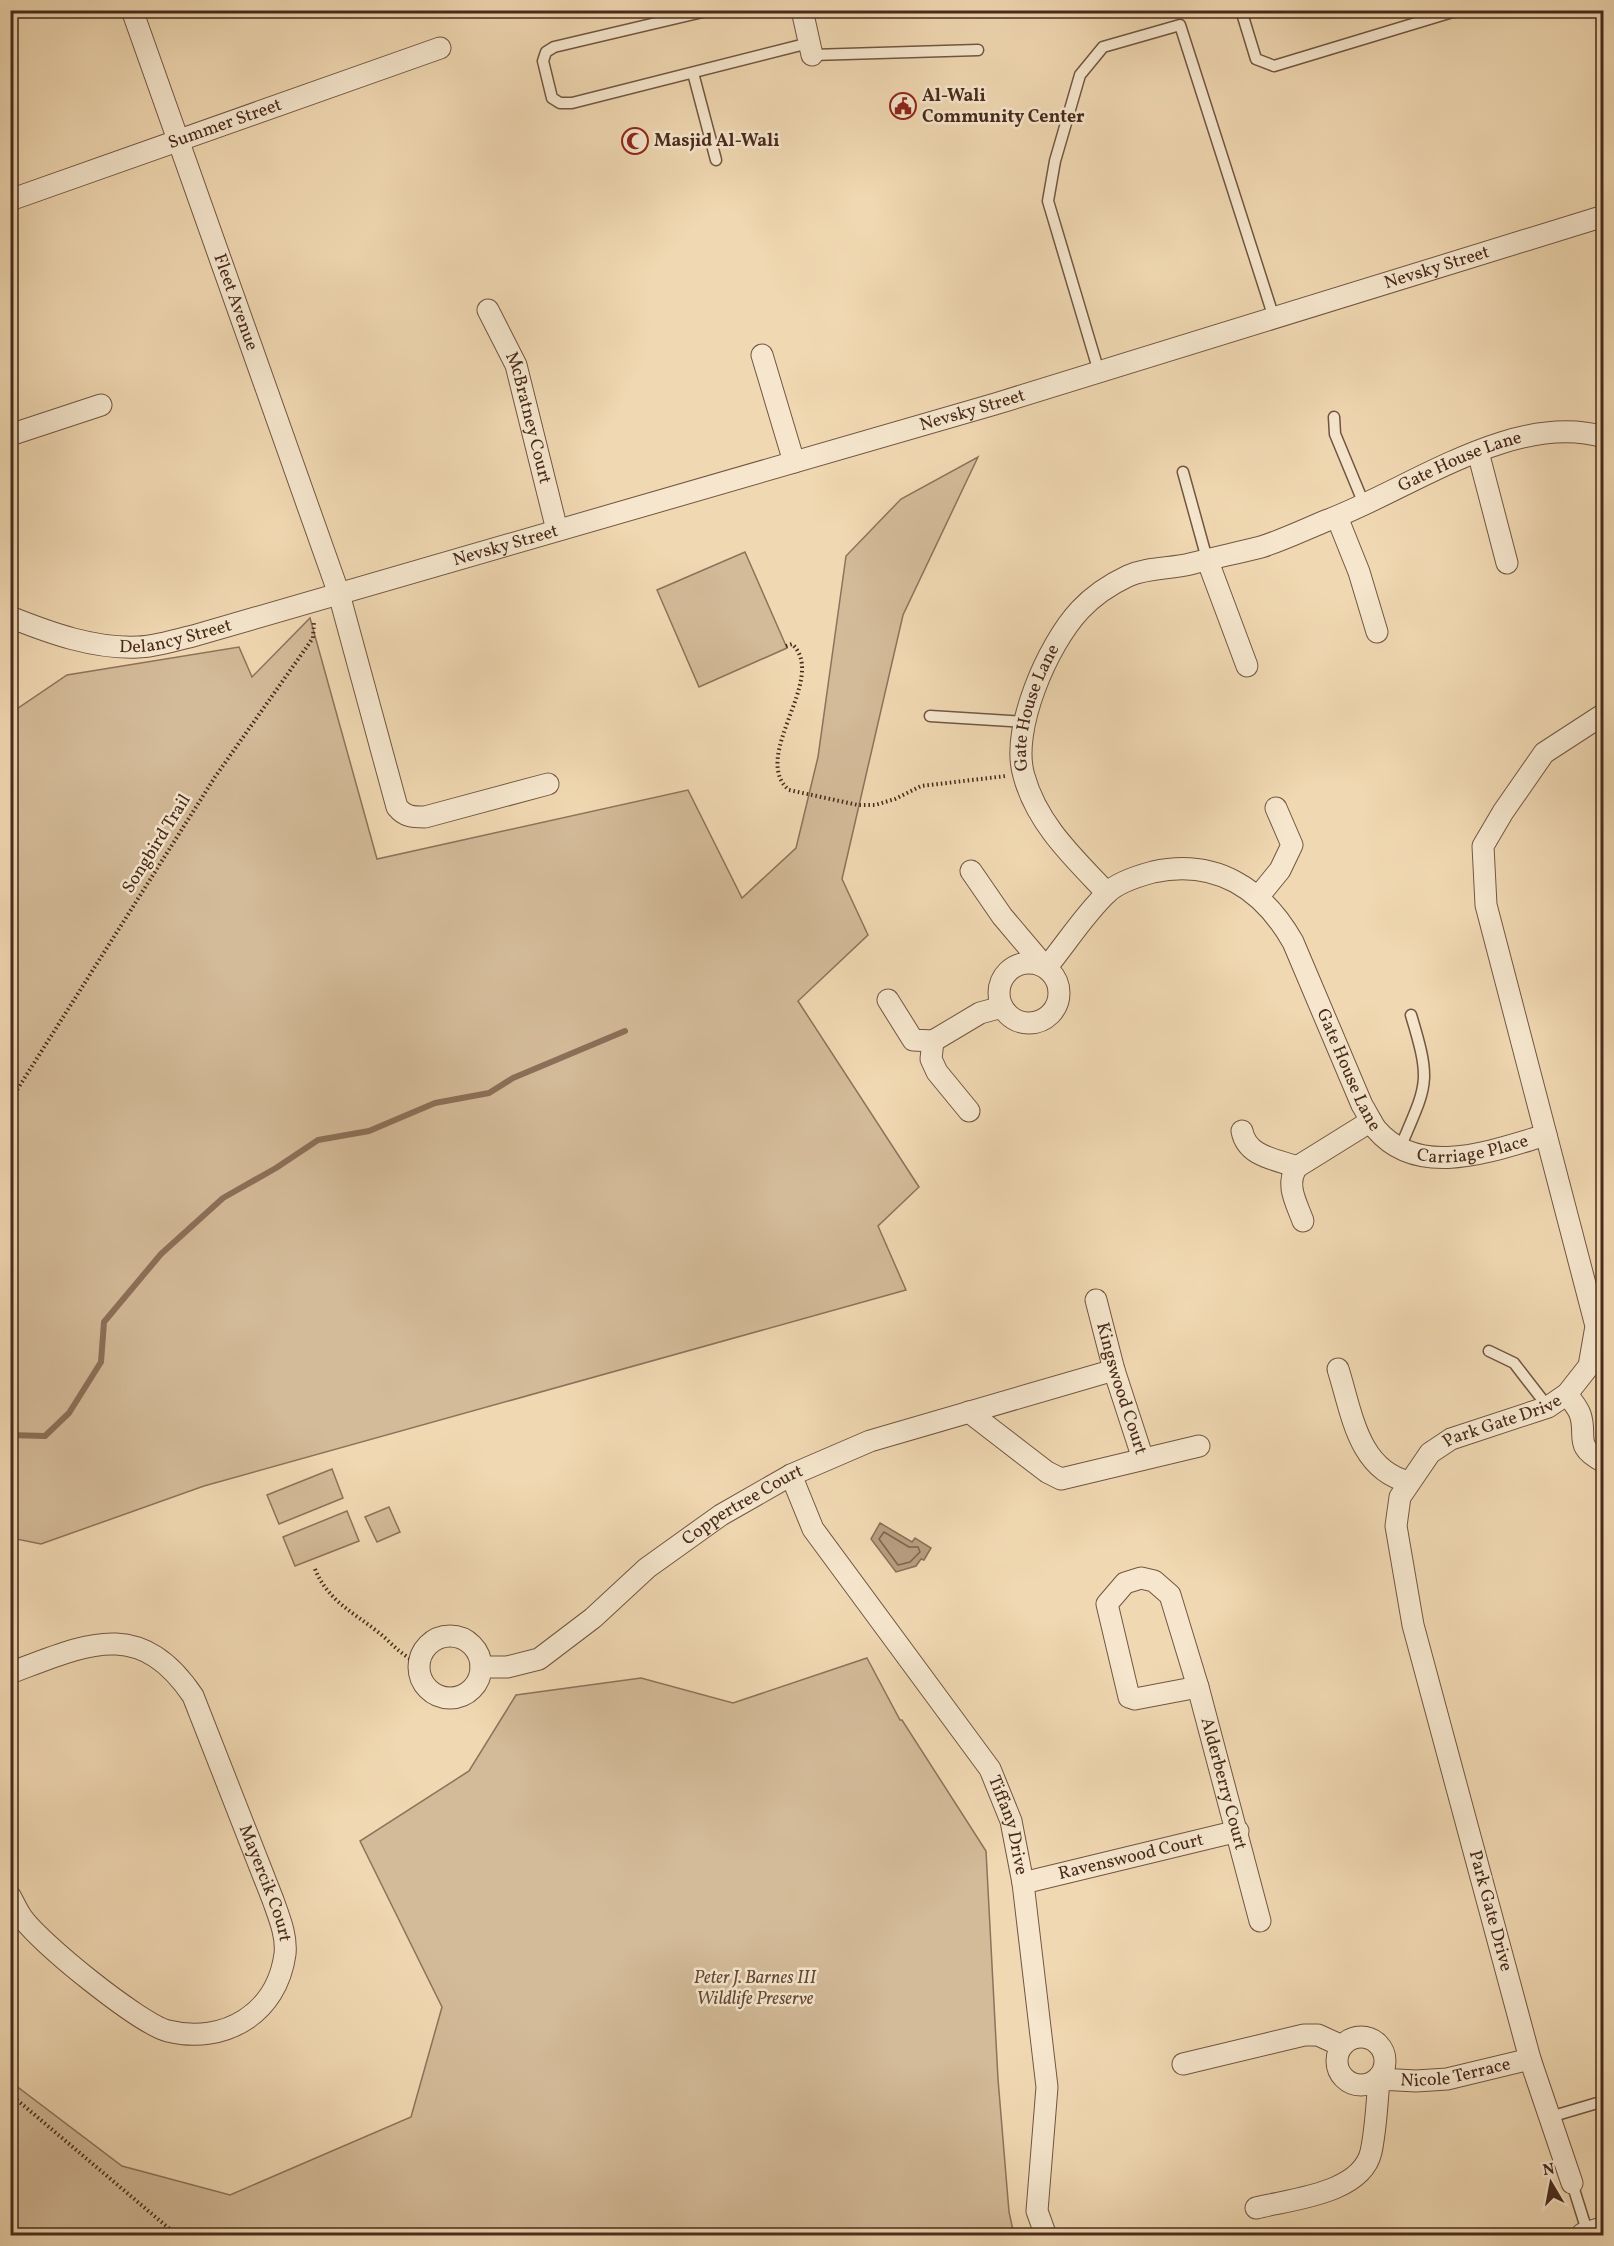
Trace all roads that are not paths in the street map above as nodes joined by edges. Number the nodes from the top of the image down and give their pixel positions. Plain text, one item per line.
1 (132, 10) edge
2 (711, 10) edge
3 (727, 10) edge
4 (774, 10) edge
5 (802, 10) edge
6 (1241, 10) edge
7 (1459, 10) edge
8 (440, 48) dead end
9 (810, 49) junction
10 (978, 50) dead end
11 (693, 73) junction
12 (180, 143) junction
13 (716, 160) dead end
14 (10, 200) edge
15 (1604, 216) edge
16 (488, 310) dead end
17 (1274, 318) junction
18 (762, 355) dead end
19 (1099, 372) junction
20 (101, 405) dead end
21 (1334, 417) dead end
22 (10, 435) edge
23 (1604, 437) edge
24 (1478, 452) junction
25 (794, 462) junction
26 (1183, 472) dead end
27 (1364, 504) junction
28 (1337, 517) junction
29 (557, 530) junction
30 (1207, 560) junction
31 (1507, 563) dead end
32 (339, 594) junction
33 (10, 617) edge
34 (1377, 632) dead end
35 (1247, 666) dead end
36 (1604, 714) edge
37 (930, 716) dead end
38 (1025, 722) junction
39 (548, 784) dead end
40 (1276, 808) dead end
41 (971, 872) dead end
42 (1107, 892) junction
43 (1258, 897) junction
44 (1046, 968) junction
45 (888, 1000) dead end
46 (1002, 1007) junction
47 (1411, 1015) dead end
48 (933, 1041) junction
49 (969, 1111) dead end
50 (1371, 1121) junction
51 (1242, 1131) dead end
52 (1546, 1135) junction
53 (1400, 1148) junction
54 (1298, 1167) junction
55 (1303, 1221) dead end
56 (1096, 1300) dead end
57 (1489, 1351) dead end
58 (1338, 1369) dead end
59 (1114, 1370) junction
60 (1567, 1394) junction
61 (1548, 1407) junction
62 (969, 1412) junction
63 (1199, 1446) dead end
64 (1143, 1459) junction
65 (1604, 1462) edge
66 (791, 1475) junction
67 (1409, 1482) junction
68 (481, 1667) junction
69 (10, 1673) edge
70 (1198, 1686) junction
71 (1238, 1831) junction
72 (1023, 1883) junction
73 (10, 1896) edge
74 (1260, 1921) dead end
75 (1342, 2046) junction
76 (1530, 2059) junction
77 (1184, 2064) dead end
78 (1379, 2079) junction
79 (1604, 2101) edge
80 (1550, 2117) junction
81 (1572, 2182) joint
82 (1256, 2208) dead end
83 (1592, 2233) edge
84 (1046, 2235) edge

1 - 12 street, Fleet Avenue
2 - 11 lane
3 - 4 lane
5 - 9 street
6 - 7 lane
8 - 12 street, Summer Street
9 - 10 lane
9 - 11 lane
11 - 13 lane
12 - 14 street, Summer Street
12 - 32 street, Fleet Avenue
15 - 17 street, Nevsky Street
16 - 29 street, McBratney Court
17 - 19 street, Nevsky Street
17 - 19 lane
18 - 25 street
19 - 25 street, Nevsky Street
20 - 22 street
21 - 27 lane
23 - 24 street, Gate House Lane
24 - 27 street, Gate House Lane
24 - 31 street
25 - 29 street, Nevsky Street
26 - 30 lane
27 - 28 street, Gate House Lane
28 - 30 street, Gate House Lane
28 - 34 street
29 - 32 street, Nevsky Street
30 - 35 street
30 - 38 street, Gate House Lane
32 - 33 street, Delancy Street
32 - 39 street, Fleet Avenue
36 - 52 street, Park Gate Drive
37 - 38 lane
38 - 42 street, Gate House Lane
40 - 43 street
41 - 44 street
42 - 43 street, Gate House Lane
42 - 44 street
43 - 50 street, Gate House Lane
44 - 46 street
44 - 46 street
45 - 48 street
46 - 48 street
47 - 53 lane
48 - 49 street
50 - 53 street, Gate House Lane
50 - 54 street
51 - 54 street
52 - 53 street, Carriage Place
52 - 60 street, Park Gate Drive
54 - 55 street
56 - 59 street, Kingswood Court
57 - 61 lane
58 - 67 street
59 - 62 street, Coppertree Court
59 - 64 street, Kingswood Court
60 - 61 street, Park Gate Drive
60 - 65 street
61 - 67 street, Park Gate Drive
62 - 64 street, Kingswood Court
62 - 66 street, Coppertree Court
63 - 64 street
66 - 68 street, Coppertree Court
66 - 72 street, Tiffany Drive
67 - 76 street, Park Gate Drive
68 - 68 street
69 - 73 street, Mayercik Court
70 - 70 street, Alderberry Court
70 - 71 street, Alderberry Court
71 - 72 street, Ravenswood Court
71 - 74 street, Alderberry Court
72 - 84 street, Tiffany Drive
75 - 77 street
75 - 78 street, Nicole Terrace
75 - 78 street, Nicole Terrace
76 - 78 street, Nicole Terrace
76 - 80 street, Park Gate Drive
78 - 82 street
79 - 80 lane
80 - 81 street, Park Gate Drive
81 - 83 lane, Park Gate Drive

